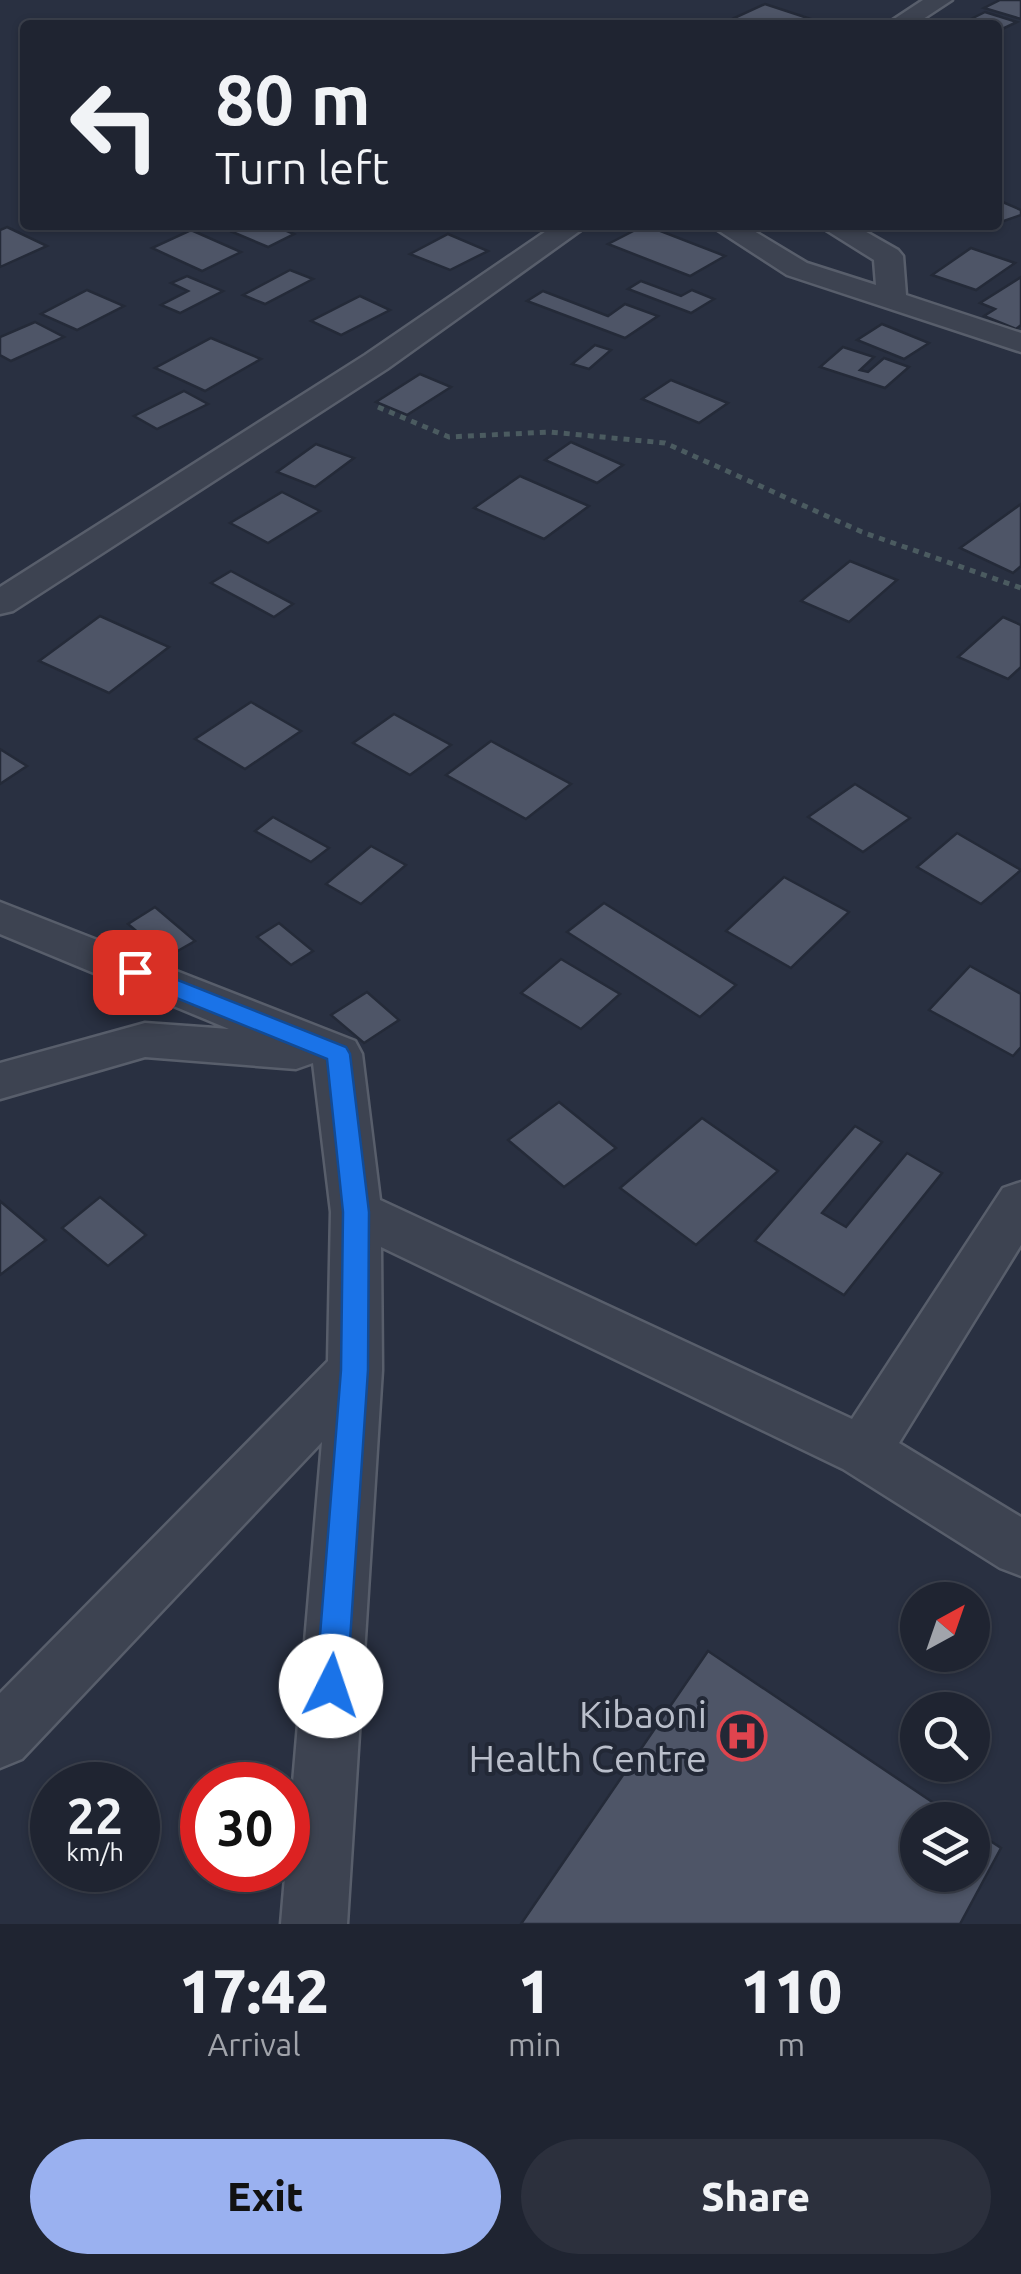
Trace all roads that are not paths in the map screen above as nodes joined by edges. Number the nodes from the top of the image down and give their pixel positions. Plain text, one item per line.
1 (940, 0) edge
2 (906, 20) edge
3 (567, 230) edge
4 (732, 230) edge
5 (840, 230) edge
6 (892, 302) junction
7 (1021, 343) edge
8 (0, 603) edge
9 (0, 917) edge
10 (338, 1054) junction
11 (0, 1081) edge
12 (1021, 1202) edge
13 (356, 1212) junction
14 (355, 1370) junction
15 (863, 1452) junction
16 (1021, 1549) edge
17 (0, 1737) edge
18 (314, 1924) edge

1 - 2 street
3 - 8 street
4 - 6 street
5 - 6 street
6 - 7 street
9 - 10 street
10 - 11 street
10 - 13 street
12 - 15 street
13 - 14 street
13 - 15 street
14 - 17 street
14 - 18 street
15 - 16 street

